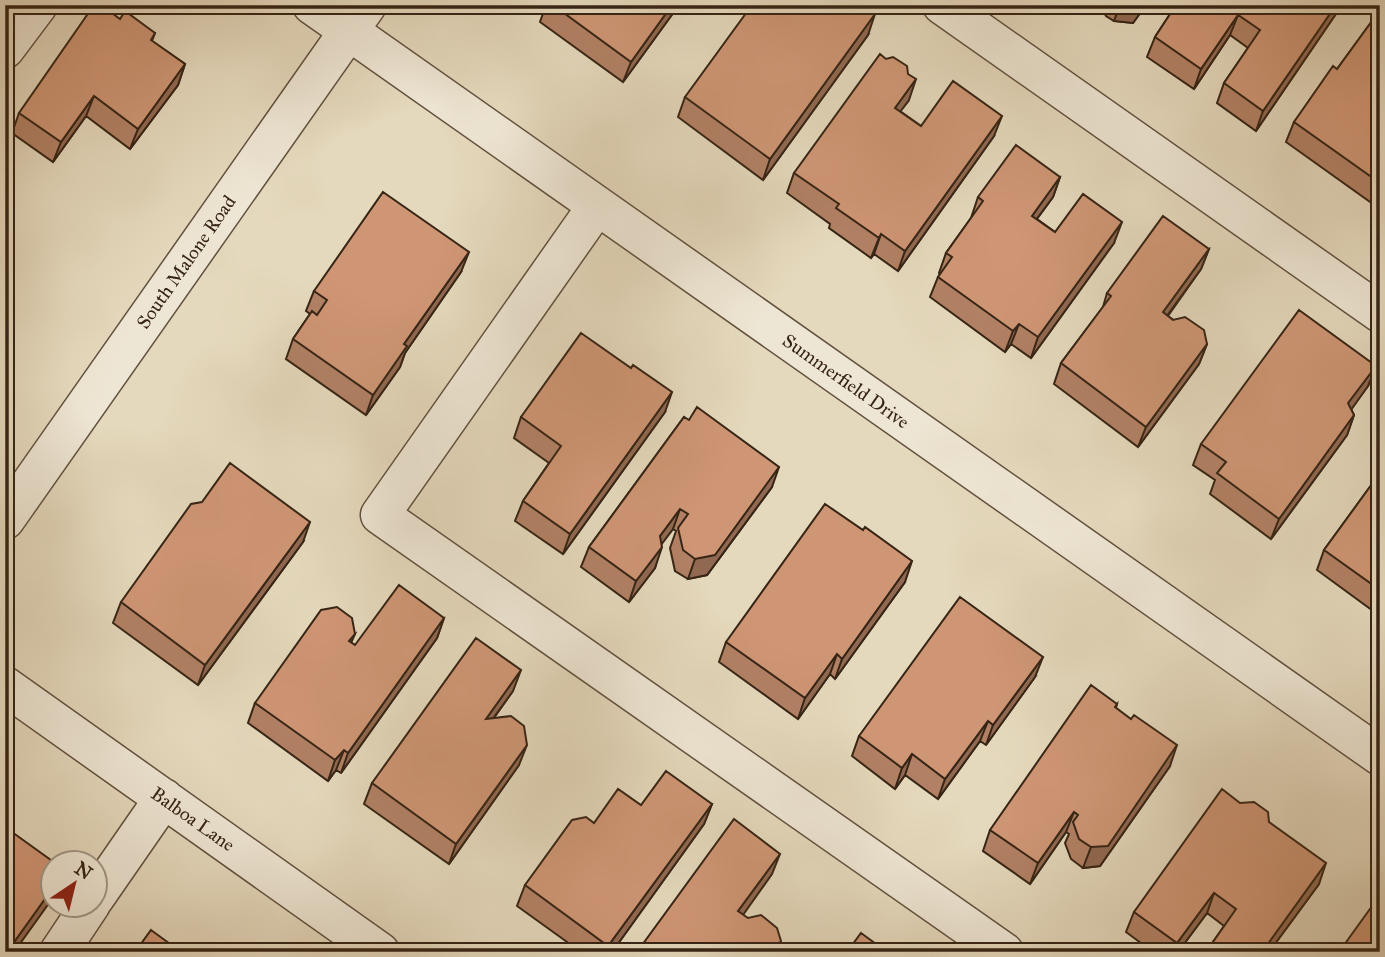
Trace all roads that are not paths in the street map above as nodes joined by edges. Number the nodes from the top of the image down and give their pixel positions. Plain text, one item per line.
1 (38, 5) edge
2 (312, 5) edge
3 (942, 5) edge
4 (358, 19) edge
5 (5, 49) edge
6 (597, 206) junction
7 (1380, 313) edge
8 (5, 520) edge
9 (5, 686) edge
10 (1380, 756) edge
11 (163, 798) junction
12 (108, 879) edge
13 (82, 918) edge
14 (59, 952) edge
15 (380, 952) edge
16 (1004, 952) edge

1 - 5 street
2 - 4 street, Summerfield Drive
3 - 7 street
4 - 6 street, Summerfield Drive
4 - 8 street, South Malone Road
6 - 10 street, Summerfield Drive
6 - 16 street
9 - 11 street, Balboa Lane
11 - 12 street
11 - 15 street, Balboa Lane
13 - 14 street

